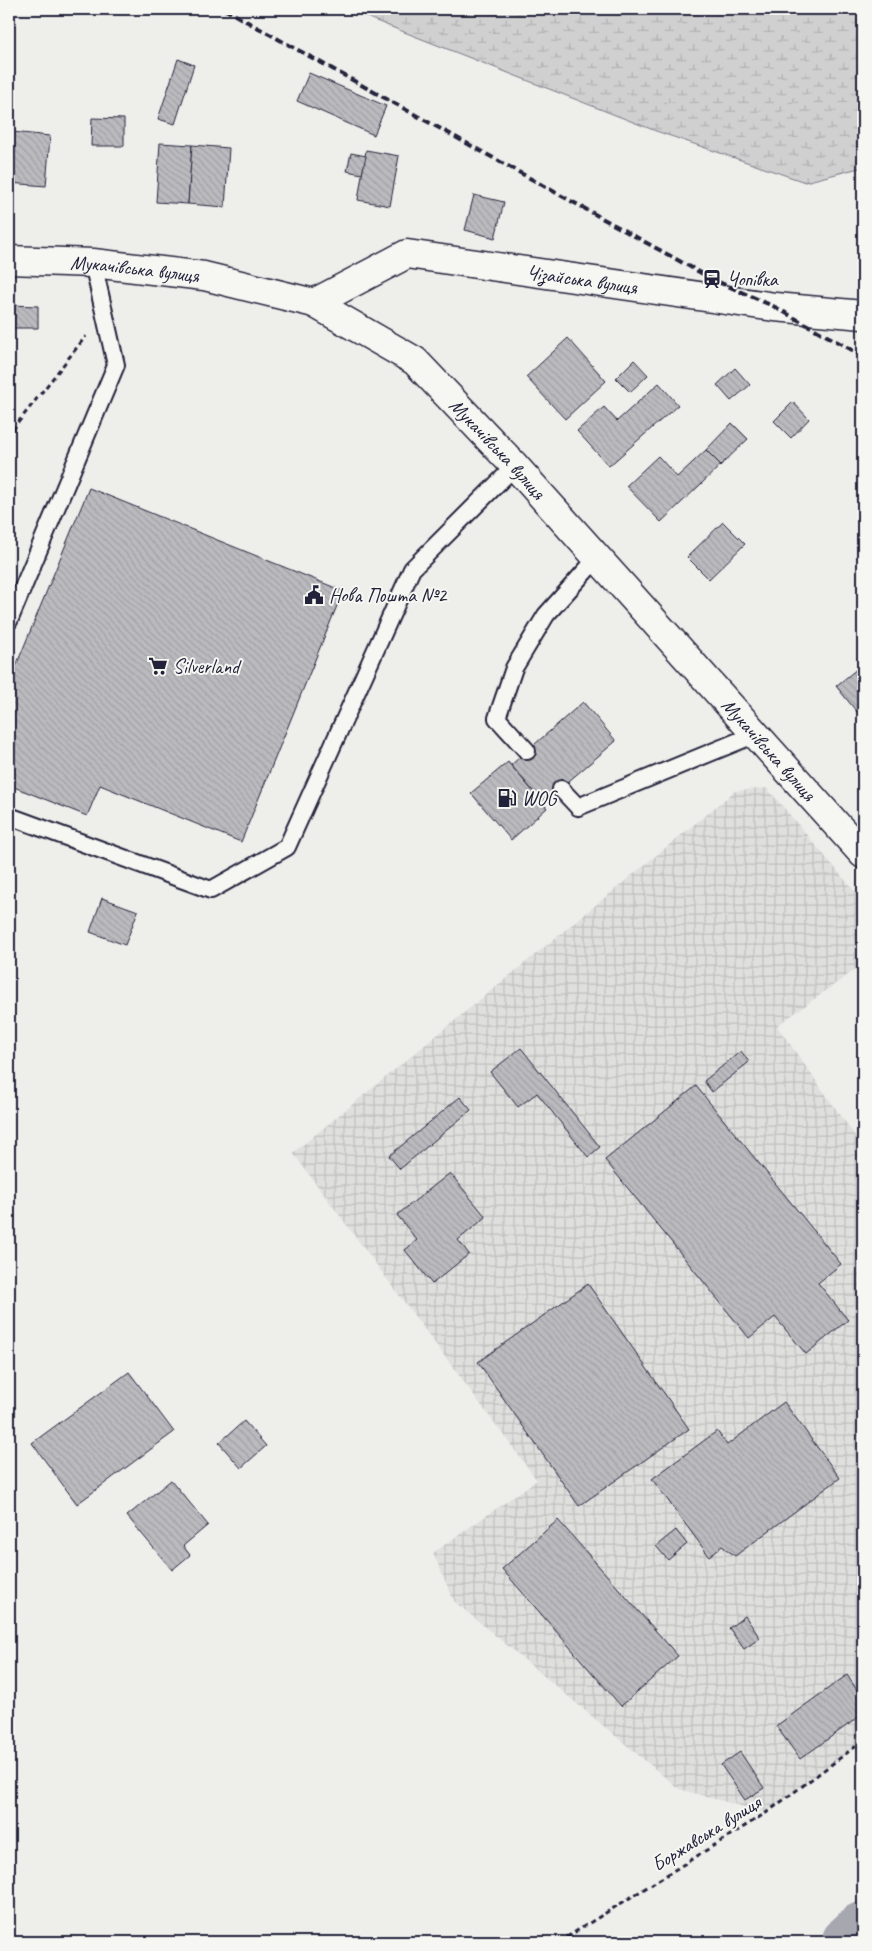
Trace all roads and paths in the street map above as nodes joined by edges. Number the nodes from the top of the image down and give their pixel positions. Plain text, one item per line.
1 (9, 260) edge
2 (93, 263) junction
3 (314, 303) junction
4 (863, 314) edge
5 (107, 327) junction
6 (9, 438) edge
7 (515, 466) junction
8 (597, 558) junction
9 (9, 621) edge
10 (756, 734) junction
11 (527, 751) dead end
12 (561, 788) dead end
13 (9, 816) edge
14 (863, 854) edge
15 (863, 1741) edge
16 (558, 1942) edge

1 - 2 main road, Мукачівська вулиця
2 - 3 main road, Мукачівська вулиця
2 - 5 lane
3 - 4 main road, Чізайська вулиця
3 - 7 main road, Мукачівська вулиця
5 - 6 path
5 - 9 lane
7 - 8 main road, Мукачівська вулиця
7 - 13 lane
8 - 10 main road, Мукачівська вулиця
8 - 11 lane
10 - 12 lane
10 - 14 main road, Мукачівська вулиця
15 - 16 path, Боржавська вулиця

